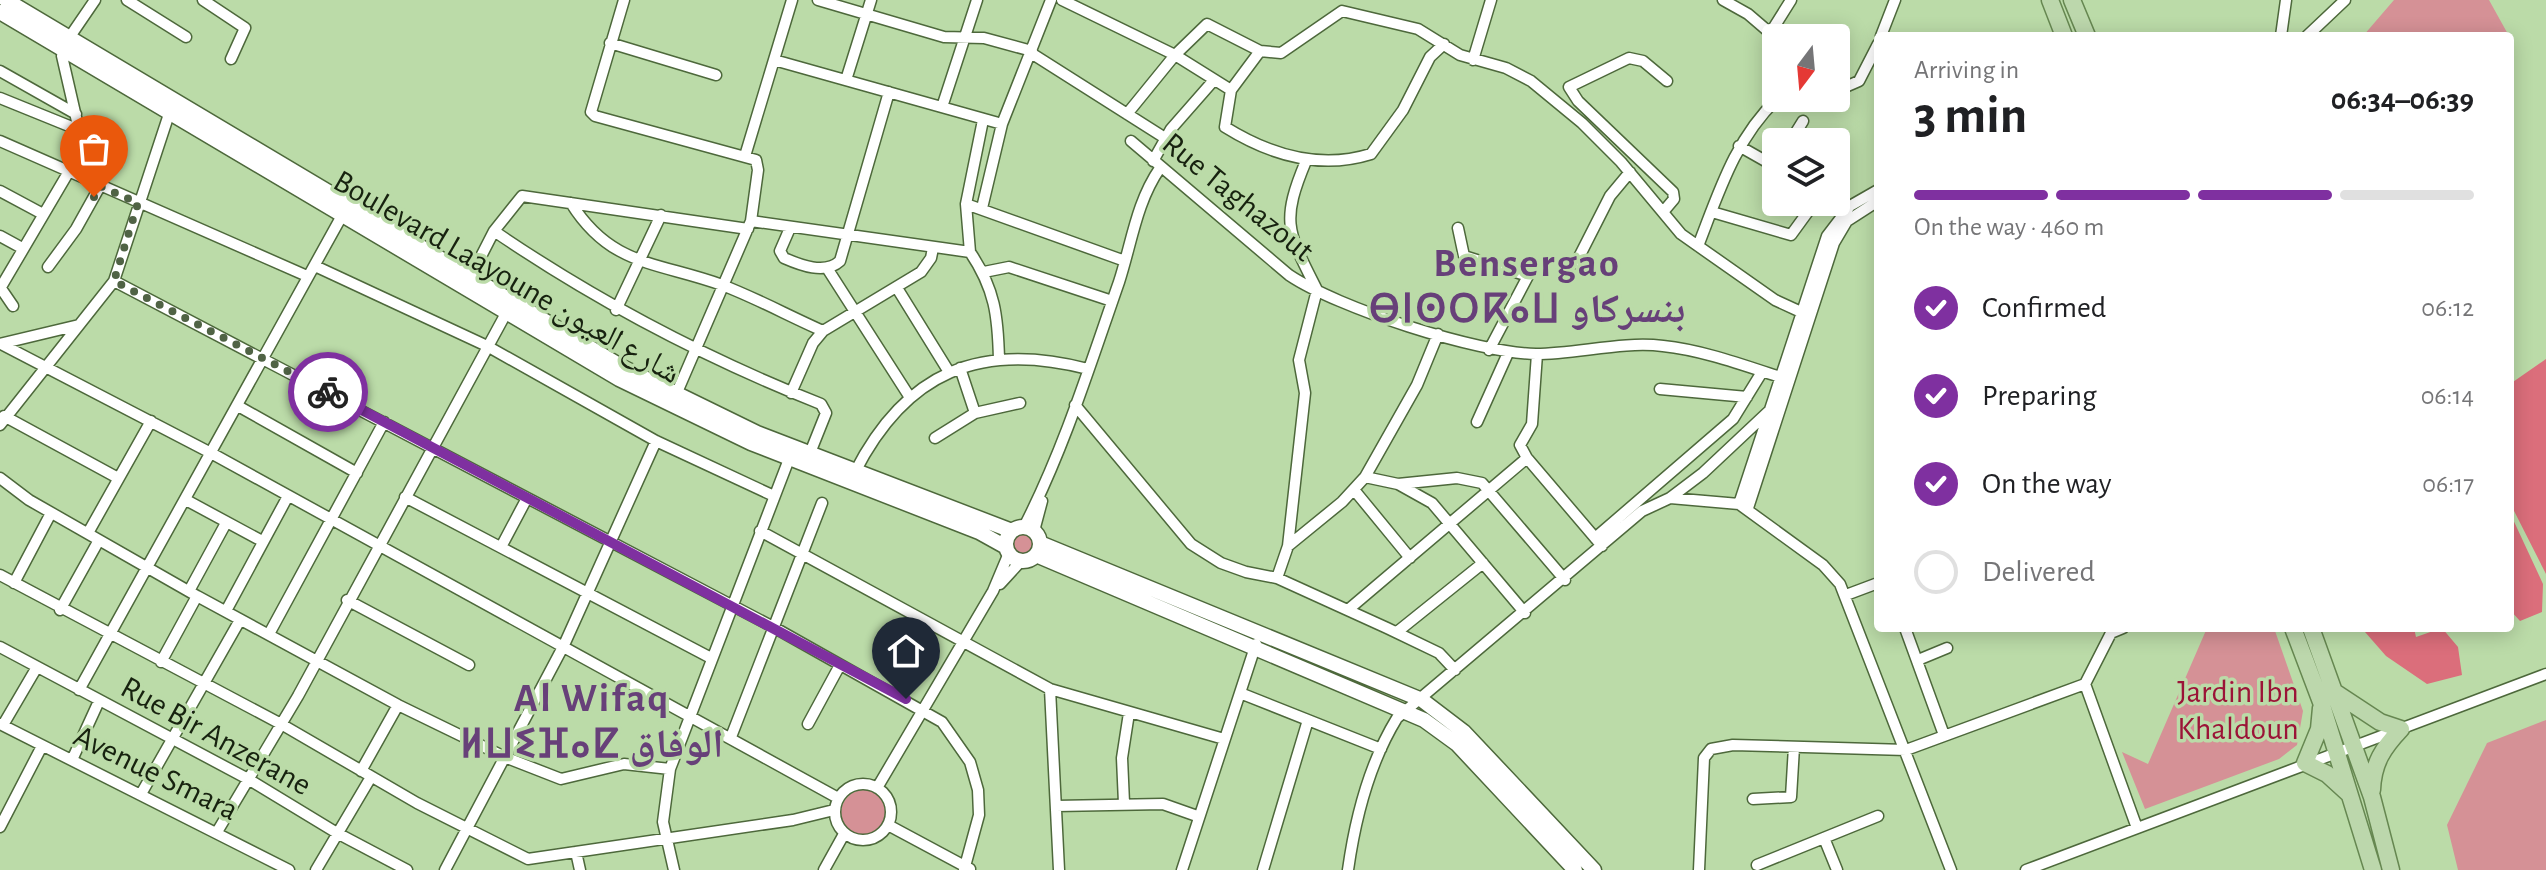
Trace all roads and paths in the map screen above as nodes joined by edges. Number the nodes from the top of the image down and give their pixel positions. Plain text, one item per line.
1 (95, 0) edge
2 (127, 0) edge
3 (203, 0) edge
4 (624, 0) edge
5 (792, 0) edge
6 (818, 0) edge
7 (871, 0) edge
8 (977, 0) edge
9 (1051, 0) edge
10 (1062, 0) edge
11 (1491, 0) edge
12 (1723, 0) edge
13 (1791, 0) edge
14 (1895, 0) edge
15 (2050, 0) edge
16 (2072, 0) edge
17 (2286, 0) edge
18 (2345, 0) edge
19 (1342, 6) edge
20 (3, 11) edge
21 (867, 13) junction
22 (1779, 24) edge
23 (1762, 27) edge
24 (1883, 32) edge
25 (2062, 32) edge
26 (2085, 32) edge
27 (2282, 32) edge
28 (2311, 32) edge
29 (967, 36) junction
30 (186, 37) dead end
31 (66, 43) junction
32 (610, 43) junction
33 (1444, 44) junction
34 (1260, 51) junction
35 (1031, 52) junction
36 (1874, 52) edge
37 (1175, 55) junction
38 (231, 59) dead end
39 (774, 60) junction
40 (1473, 60) junction
41 (0, 71) edge
42 (716, 75) dead end
43 (846, 80) junction
44 (1214, 80) junction
45 (1667, 81) dead end
46 (1850, 85) edge
47 (1569, 87) junction
48 (1231, 90) junction
49 (889, 92) junction
50 (0, 98) edge
51 (1554, 99) junction
52 (172, 105) junction
53 (942, 107) junction
54 (1765, 112) edge
55 (76, 114) junction
56 (1127, 114) junction
57 (983, 120) junction
58 (1803, 121) dead end
59 (1002, 124) junction
60 (1799, 128) edge
61 (79, 130) junction
62 (1165, 138) junction
63 (0, 141) edge
64 (1131, 141) dead end
65 (1739, 146) junction
66 (745, 156) junction
67 (1762, 159) edge
68 (1306, 161) junction
69 (1157, 165) junction
70 (1630, 172) junction
71 (68, 173) junction
72 (100, 186) junction
73 (0, 191) edge
74 (1874, 192) edge
75 (138, 203) junction
76 (571, 203) junction
77 (966, 204) junction
78 (1874, 204) edge
79 (1850, 206) edge
80 (982, 208) junction
81 (346, 209) junction
82 (1663, 212) junction
83 (1712, 212) junction
84 (41, 213) junction
85 (661, 215) junction
86 (1805, 216) edge
87 (1842, 216) edge
88 (750, 225) junction
89 (790, 228) junction
90 (1458, 228) dead end
91 (494, 231) junction
92 (848, 235) junction
93 (0, 236) edge
94 (1698, 246) junction
95 (22, 248) junction
96 (933, 248) junction
97 (970, 252) junction
98 (1125, 261) junction
99 (640, 263) junction
100 (1576, 263) dead end
101 (315, 266) junction
102 (48, 267) dead end
103 (827, 268) junction
104 (984, 272) junction
105 (307, 276) junction
106 (471, 276) junction
107 (114, 281) junction
108 (724, 286) junction
109 (0, 287) edge
110 (897, 288) junction
111 (1317, 290) junction
112 (1112, 301) junction
113 (13, 306) dead end
114 (509, 308) junction
115 (616, 310) junction
116 (855, 312) junction
117 (1801, 312) junction
118 (79, 325) junction
119 (823, 331) junction
120 (1438, 334) junction
121 (0, 344) edge
122 (487, 346) junction
123 (1489, 350) junction
124 (696, 352) junction
125 (1508, 353) junction
126 (1537, 354) junction
127 (263, 357) junction
128 (999, 360) junction
129 (47, 367) junction
130 (960, 368) junction
131 (1088, 369) junction
132 (949, 372) junction
133 (1762, 372) junction
134 (1780, 377) junction
135 (1660, 389) dead end
136 (791, 393) junction
137 (909, 396) junction
138 (1747, 397) junction
139 (674, 400) junction
140 (1020, 403) dead end
141 (1075, 405) junction
142 (238, 406) junction
143 (1769, 410) junction
144 (975, 413) junction
145 (2, 419) edge
146 (151, 421) junction
147 (384, 422) junction
148 (1477, 422) dead end
149 (935, 438) dead end
150 (656, 441) junction
151 (432, 447) junction
152 (211, 453) junction
153 (810, 453) junction
154 (1527, 458) junction
155 (789, 459) junction
156 (855, 472) junction
157 (357, 473) junction
158 (1365, 477) junction
159 (0, 478) edge
160 (118, 478) junction
161 (1398, 484) junction
162 (1491, 490) junction
163 (1355, 491) junction
164 (288, 496) junction
165 (774, 496) junction
166 (405, 497) junction
167 (527, 498) junction
168 (1670, 498) junction
169 (186, 500) junction
170 (822, 503) dead end
171 (1743, 506) junction
172 (51, 513) junction
173 (332, 521) junction
174 (226, 523) junction
175 (1450, 523) junction
176 (760, 531) junction
177 (88, 533) junction
178 (1029, 537) junction
179 (99, 540) junction
180 (262, 541) junction
181 (1599, 542) junction
182 (611, 543) junction
183 (378, 545) junction
184 (1288, 546) junction
185 (501, 547) junction
186 (803, 553) junction
187 (1012, 554) junction
188 (1410, 558) junction
189 (1483, 563) junction
190 (150, 569) junction
191 (0, 575) edge
192 (1277, 578) junction
193 (1565, 580) junction
194 (14, 583) junction
195 (1874, 584) edge
196 (588, 593) junction
197 (193, 594) junction
198 (1846, 595) junction
199 (347, 600) junction
200 (731, 605) junction
201 (1349, 609) junction
202 (60, 610) junction
203 (226, 611) junction
204 (1525, 613) junction
205 (240, 620) junction
206 (775, 628) junction
207 (1397, 632) junction
208 (1907, 632) edge
209 (2110, 632) edge
210 (2295, 632) edge
211 (2312, 632) edge
212 (269, 634) junction
213 (111, 636) junction
214 (963, 639) junction
215 (1257, 640) junction
216 (564, 645) junction
217 (0, 647) edge
218 (1947, 648) dead end
219 (711, 658) junction
220 (317, 660) junction
221 (1918, 660) junction
222 (161, 662) junction
223 (469, 665) dead end
224 (840, 665) junction
225 (37, 667) junction
226 (1455, 670) junction
227 (2546, 674) edge
228 (2085, 684) junction
229 (202, 685) junction
230 (1050, 689) junction
231 (79, 690) junction
232 (1240, 693) junction
233 (2328, 697) junction
234 (1422, 700) junction
235 (99, 701) junction
236 (398, 705) junction
237 (922, 708) junction
238 (1405, 712) junction
239 (1129, 713) junction
240 (689, 715) junction
241 (1308, 720) junction
242 (281, 724) junction
243 (808, 724) dead end
244 (2, 725) edge
245 (2401, 729) junction
246 (1944, 735) junction
247 (731, 737) junction
248 (1224, 739) junction
249 (171, 740) junction
250 (42, 746) junction
251 (1794, 747) junction
252 (2355, 747) junction
253 (1381, 749) junction
254 (1906, 750) junction
255 (2338, 753) junction
256 (507, 758) junction
257 (72, 760) junction
258 (2305, 763) junction
259 (670, 769) junction
260 (366, 774) junction
261 (248, 779) junction
262 (877, 788) junction
263 (141, 794) junction
264 (2372, 797) junction
265 (838, 798) junction
266 (2353, 798) junction
267 (1753, 799) dead end
268 (1124, 803) junction
269 (1056, 806) junction
270 (4, 809) edge
271 (834, 810) junction
272 (1197, 816) junction
273 (1878, 816) dead end
274 (888, 825) junction
275 (0, 827) edge
276 (2137, 828) junction
277 (467, 829) junction
278 (217, 832) junction
279 (337, 833) junction
280 (844, 834) junction
281 (665, 838) junction
282 (1824, 838) junction
283 (576, 852) junction
284 (1757, 865) dead end
285 (967, 869) edge
286 (289, 870) edge
287 (316, 870) edge
288 (407, 870) edge
289 (445, 870) edge
290 (580, 870) edge
291 (674, 870) edge
292 (824, 870) edge
293 (1059, 870) edge
294 (1182, 870) edge
295 (1263, 870) edge
296 (1348, 870) edge
297 (1575, 870) edge
298 (1594, 870) edge
299 (1699, 870) edge
300 (1837, 870) edge
301 (1951, 870) edge
302 (2026, 870) edge
303 (2373, 870) edge
304 (2391, 870) edge

1 - 31 street
2 - 30 street
3 - 38 street
4 - 32 street
5 - 39 street
6 - 21 street
7 - 21 street
8 - 29 street
9 - 35 street
10 - 37 street
11 - 40 street
12 - 23 street
13 - 22 street
14 - 24 street
15 - 25 main road
16 - 26 main road
17 - 27 street
18 - 28 street
19 - 33 street
19 - 34 street
20 - 31 street, Boulevard Laayoune شارع العيون
21 - 29 street
21 - 43 street
29 - 35 street
29 - 53 street
31 - 52 street, Boulevard Laayoune شارع العيون
31 - 55 street
32 - 42 street
32 - 66 street
33 - 40 street
33 - 68 street
34 - 37 street
34 - 48 street
35 - 56 street
35 - 59 street
36 - 46 street
37 - 44 street
37 - 56 street
39 - 43 street
39 - 66 street
40 - 51 street
41 - 55 street
43 - 49 street
44 - 48 street
44 - 62 street
45 - 47 street
47 - 51 street
47 - 82 street
48 - 68 street
49 - 53 street
49 - 92 street
50 - 61 street
51 - 70 street
52 - 75 street
52 - 81 street, Boulevard Laayoune شارع العيون
53 - 57 street
54 - 65 street
55 - 61 street
56 - 62 street
57 - 59 street
57 - 77 street
58 - 60 street
59 - 80 street
61 - 71 street
62 - 69 street
63 - 71 street
64 - 69 street, Rue Taghazout
65 - 67 street
65 - 83 street
66 - 88 street
68 - 111 street
69 - 98 street
69 - 111 street, Rue Taghazout
70 - 82 street
70 - 100 street
71 - 72 street
71 - 84 street
72 - 75 street
72 - 102 street
73 - 84 street
74 - 79 street
75 - 105 street
75 - 107 street
76 - 85 street
76 - 91 street
76 - 99 street
77 - 80 street
77 - 97 street
78 - 171 street
80 - 98 street
81 - 101 street
81 - 106 street, Boulevard Laayoune شارع العيون
81 - 114 street, Boulevard Laayoune شارع العيون
82 - 94 street
83 - 86 street
83 - 94 street
84 - 95 street
85 - 88 street
85 - 99 street
87 - 117 street
88 - 89 street
88 - 108 street
89 - 92 street
89 - 103 street
90 - 123 street
91 - 106 street
91 - 115 street
92 - 96 street
92 - 103 street
93 - 95 street
94 - 117 street
95 - 109 street
96 - 97 street
96 - 110 street
97 - 104 street
98 - 112 street
99 - 108 street
99 - 115 street
101 - 105 street
101 - 122 street
103 - 116 street
104 - 112 street
104 - 128 street
105 - 127 street
106 - 114 street, Boulevard Laayoune شارع العيون
107 - 118 street
107 - 127 street
108 - 119 street
108 - 124 street
109 - 113 street
110 - 116 street
110 - 132 street
111 - 120 street, Rue Taghazout
111 - 184 street
112 - 131 street
114 - 122 street
114 - 139 street, Boulevard Laayoune شارع العيون
115 - 124 street
116 - 119 street
116 - 137 street
117 - 134 street
118 - 121 street
118 - 129 street
119 - 136 street
120 - 123 street, Rue Taghazout
120 - 158 street
121 - 129 street
122 - 150 street
122 - 151 street
123 - 125 street, Rue Taghazout
124 - 136 street
124 - 139 street
125 - 126 street, Rue Taghazout
125 - 148 street
126 - 133 street, Rue Taghazout
126 - 154 street
127 - 142 street
127 - 147 street
128 - 130 street
128 - 131 street
129 - 145 street
129 - 146 street
130 - 132 street
130 - 144 street
131 - 141 street
132 - 137 street
133 - 134 street, Rue Taghazout
133 - 138 street
134 - 143 street
135 - 138 street
136 - 153 street
137 - 156 street
138 - 181 street
139 - 153 street, Boulevard Laayoune شارع العيون
139 - 155 street, Boulevard Laayoune شارع العيون
140 - 144 street
141 - 178 street
141 - 192 street
142 - 152 street
142 - 157 street
143 - 168 street
143 - 171 street
144 - 149 street
145 - 160 street
146 - 152 street
146 - 160 street
147 - 151 street
147 - 157 street
150 - 165 street
150 - 182 street
151 - 166 street
151 - 167 street
152 - 164 street
152 - 169 street
153 - 156 street, Boulevard Laayoune شارع العيون
154 - 162 street
154 - 181 street
155 - 165 street
155 - 187 street, Boulevard Laayoune شارع العيون
156 - 178 street, Boulevard Laayoune شارع العيون
157 - 173 street
158 - 161 street
158 - 163 street
159 - 172 street
160 - 177 street
161 - 162 street
161 - 175 street
162 - 175 street
162 - 193 street
163 - 184 street
163 - 188 street
164 - 173 street
164 - 180 street
165 - 176 street
166 - 183 street
166 - 185 street
167 - 182 street
167 - 185 street
168 - 171 street
168 - 181 street
169 - 174 street
169 - 190 street
170 - 186 street
171 - 198 street
172 - 177 street
172 - 194 street
173 - 183 street
173 - 212 street
174 - 180 street
174 - 197 street
175 - 188 street
175 - 189 street
176 - 186 street
176 - 200 street
177 - 179 street
178 - 187 street
178 - 187 street
178 - 215 street, Boulevard Laayoune شارع العيون
179 - 190 street
179 - 202 street
180 - 203 street
181 - 193 street
182 - 196 street
182 - 200 street
183 - 199 street
183 - 216 street
184 - 192 street
185 - 196 street
186 - 206 street
186 - 214 street
187 - 214 street
188 - 201 street
189 - 204 street
189 - 207 street
190 - 197 street
190 - 213 street
191 - 194 street
192 - 201 street
193 - 204 street
194 - 202 street
195 - 198 street
196 - 216 street
196 - 219 street
197 - 203 street
197 - 222 street
198 - 254 street
199 - 220 street
199 - 223 street
200 - 206 street
200 - 219 street
201 - 207 street
202 - 213 street
203 - 205 street
204 - 226 street
205 - 212 street
205 - 229 street
206 - 224 street
206 - 247 street
207 - 226 street
208 - 221 street
209 - 228 street
210 - 233 main road
211 - 233 main road
212 - 220 street
213 - 222 street
213 - 231 street
214 - 230 street
214 - 237 street
215 - 232 street
215 - 234 street, Boulevard Laayoune شارع العيون
215 - 238 street, Boulevard Laayoune شارع العيون
216 - 240 street
216 - 256 street
217 - 225 street, Rue Bir Anzerane
218 - 221 street
219 - 240 street
220 - 236 street
220 - 242 street
221 - 246 street
222 - 229 street
224 - 237 street
224 - 243 street
225 - 231 street, Rue Bir Anzerane
225 - 244 street
226 - 234 street
227 - 245 street
228 - 246 street
228 - 276 street
229 - 242 street
229 - 249 street
230 - 239 street
230 - 269 street
231 - 235 street, Rue Bir Anzerane
232 - 241 street
232 - 248 street
233 - 245 main road
233 - 252 main road
233 - 255 main road
233 - 258 main road
234 - 238 street
234 - 298 street, Boulevard Laayoune شارع العيون
235 - 249 street, Rue Bir Anzerane
235 - 257 street
236 - 256 street
236 - 260 street
237 - 262 street
237 - 285 street
238 - 253 street
238 - 297 street, Boulevard Laayoune شارع العيون
239 - 248 street
239 - 268 street
240 - 247 street
240 - 259 street
241 - 253 street
241 - 295 street
242 - 260 street
242 - 261 street
244 - 250 street, Avenue Smara
245 - 252 street
245 - 264 main road
246 - 254 street
247 - 265 street
248 - 272 street
249 - 261 street, Rue Bir Anzerane
249 - 263 street
250 - 257 street, Avenue Smara
250 - 270 street
251 - 254 street
251 - 267 street
251 - 299 street
252 - 255 street
252 - 264 main road
253 - 296 street
254 - 301 street
255 - 258 street
255 - 266 main road
256 - 259 street
256 - 277 street
257 - 263 street, Avenue Smara
258 - 266 main road
258 - 276 street
259 - 281 street
260 - 277 street
260 - 279 street
261 - 278 street
261 - 279 street, Rue Bir Anzerane
262 - 265 street
262 - 274 street
263 - 278 street, Avenue Smara
264 - 304 main road
265 - 271 street
266 - 303 main road
268 - 269 street
268 - 272 street
269 - 293 street
270 - 275 street
271 - 280 street
271 - 281 street
272 - 294 street
273 - 282 street
274 - 280 street
274 - 285 street
276 - 302 street
277 - 283 street
277 - 289 street
278 - 286 street, Avenue Smara
279 - 287 street
279 - 288 street, Rue Bir Anzerane
280 - 292 street
281 - 283 street
281 - 291 street
282 - 284 street
282 - 300 street
283 - 290 street

